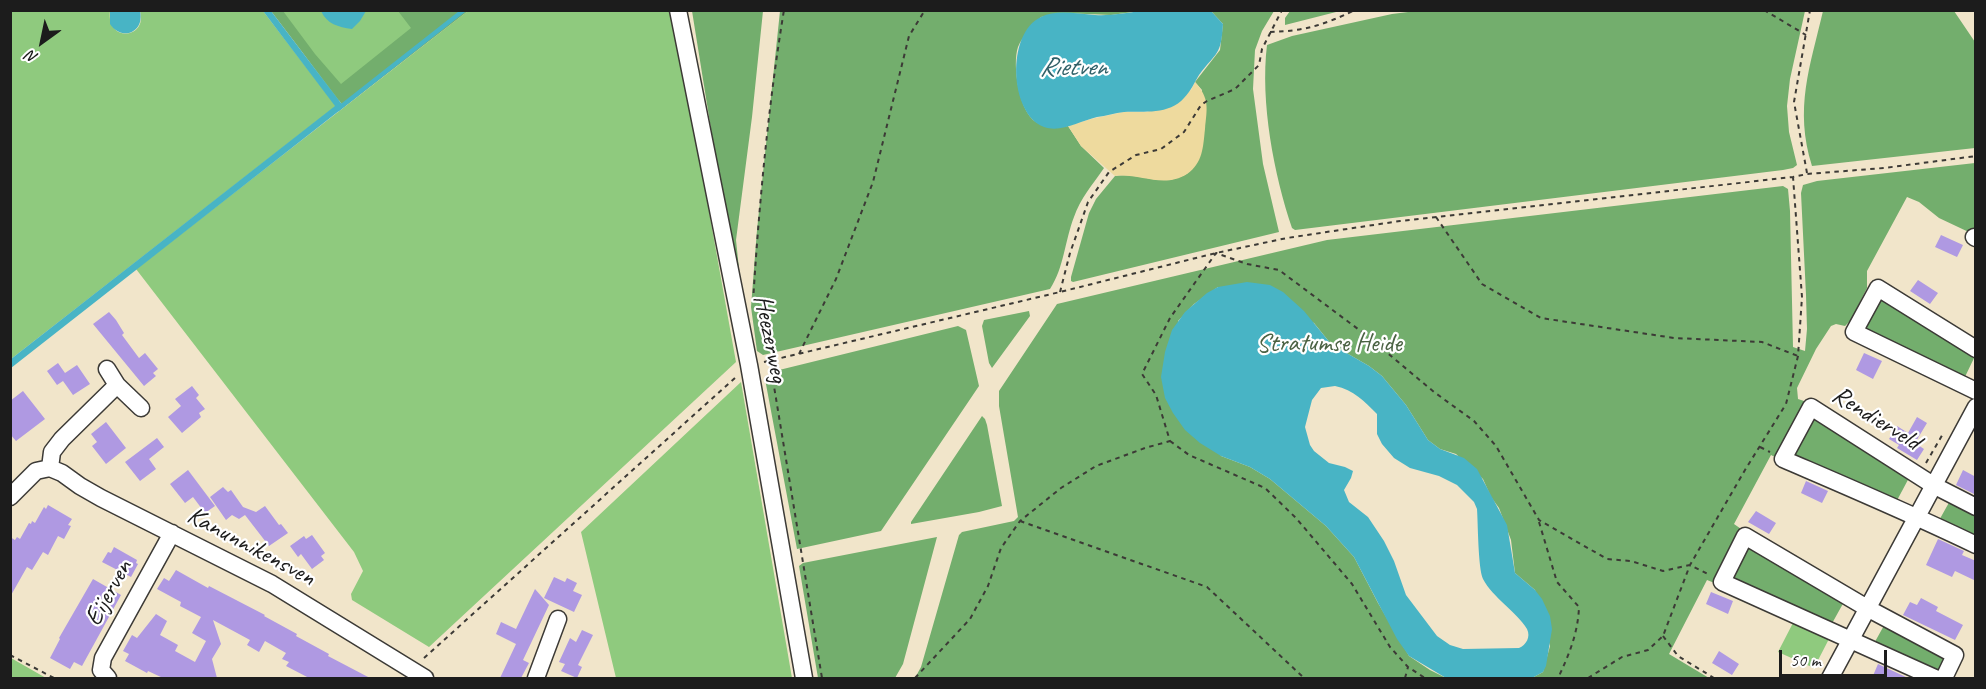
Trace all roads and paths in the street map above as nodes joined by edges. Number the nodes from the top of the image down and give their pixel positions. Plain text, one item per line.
1 (678, 10) edge
2 (784, 10) edge
3 (925, 10) edge
4 (1282, 10) edge
5 (1355, 10) edge
6 (1764, 10) edge
7 (1810, 10) edge
8 (1270, 32) junction
9 (1806, 35) junction
10 (1976, 156) edge
11 (1807, 174) junction
12 (1792, 177) junction
13 (1436, 218) junction
14 (1216, 253) junction
15 (1060, 292) junction
16 (753, 309) dead end
17 (1976, 349) edge
18 (799, 354) junction
19 (1798, 356) junction
20 (770, 360) junction
21 (749, 365) junction
22 (107, 369) dead end
23 (117, 385) junction
24 (1976, 391) edge
25 (1976, 407) edge
26 (141, 408) dead end
27 (1170, 441) junction
28 (50, 468) junction
29 (1933, 485) junction
30 (12, 491) edge
31 (1976, 507) edge
32 (1916, 516) junction
33 (1539, 520) junction
34 (1020, 521) junction
35 (172, 533) junction
36 (1976, 545) edge
37 (1690, 565) junction
38 (1722, 582) junction
39 (1867, 608) junction
40 (558, 619) dead end
41 (1663, 636) junction
42 (1850, 640) junction
43 (10, 655) edge
44 (1408, 667) junction
45 (418, 674) edge
46 (54, 678) edge
47 (108, 678) edge
48 (536, 678) edge
49 (804, 678) edge
50 (822, 678) edge
51 (915, 678) edge
52 (1304, 678) edge
53 (1406, 678) edge
54 (1425, 678) edge
55 (1558, 678) edge
56 (1588, 678) edge
57 (1714, 678) edge
58 (1830, 678) edge
59 (1935, 678) edge
60 (1944, 678) edge

1 - 21 street, Heezerweg
2 - 16 path
3 - 18 path
4 - 8 path
5 - 8 path
6 - 9 path
7 - 9 path
8 - 15 path
9 - 11 path
10 - 11 path
11 - 12 path
12 - 13 path
12 - 19 path
13 - 14 path
13 - 19 path
14 - 15 path
14 - 27 path
14 - 33 path
15 - 18 path
17 - 24 street
18 - 20 path
19 - 37 path
20 - 21 path
20 - 50 path
21 - 45 path
21 - 49 street, Heezerweg
22 - 23 street
23 - 26 street
23 - 28 street
25 - 29 street, Rendierveld
27 - 34 path
27 - 44 path
28 - 30 street
28 - 35 street, Kanunnikensven
29 - 31 street, Rendierveld
29 - 32 street, Rendierveld
29 - 32 street, Rendierveld
32 - 36 street, Rendierveld
32 - 39 street, Rendierveld
33 - 37 path
33 - 55 path
34 - 51 path
34 - 52 path
35 - 45 street, Kanunnikensven
35 - 47 street, Eijerven
37 - 38 path
37 - 41 path
38 - 39 street
38 - 42 street
39 - 42 street, Rendierveld
39 - 60 street
40 - 48 street
41 - 56 path
41 - 57 path
42 - 58 street, Rendierveld
42 - 59 street
43 - 46 path
44 - 53 path
44 - 54 path

